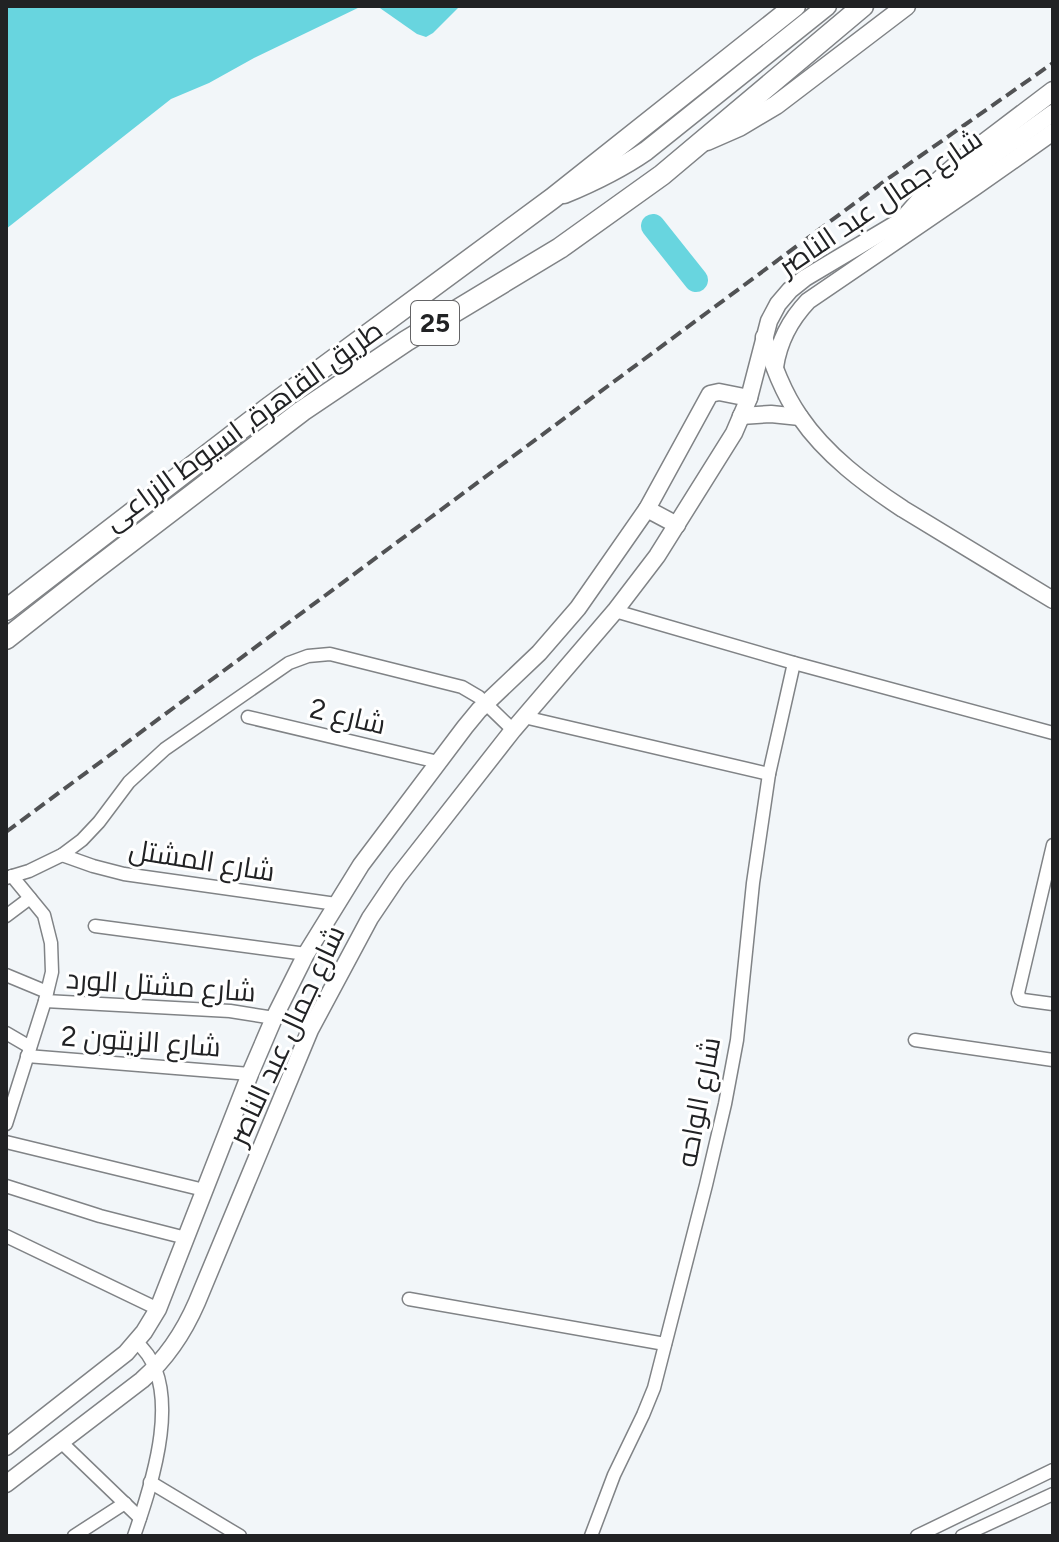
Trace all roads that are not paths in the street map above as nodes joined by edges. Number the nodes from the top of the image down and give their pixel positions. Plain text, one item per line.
1 (795, 6) edge
2 (827, 6) edge
3 (863, 6) edge
4 (906, 6) edge
5 (1053, 91) edge
6 (1053, 113) edge
7 (1053, 132) edge
8 (700, 143) junction
9 (553, 198) junction
10 (904, 219) junction
11 (764, 336) junction
12 (775, 368) junction
13 (749, 398) junction
14 (741, 416) junction
15 (800, 417) junction
16 (647, 509) junction
17 (677, 525) junction
18 (1053, 600) edge
19 (6, 610) edge
20 (615, 611) junction
21 (6, 639) edge
22 (794, 663) junction
23 (486, 703) junction
24 (248, 717) dead end
25 (524, 717) junction
26 (513, 730) junction
27 (1053, 733) edge
28 (438, 762) junction
29 (769, 774) junction
30 (1053, 845) edge
31 (62, 855) junction
32 (9, 877) edge
33 (30, 898) junction
34 (336, 904) junction
35 (6, 916) edge
36 (95, 926) dead end
37 (306, 954) junction
38 (6, 975) edge
39 (46, 996) junction
40 (1053, 1004) edge
41 (274, 1018) junction
42 (6, 1033) edge
43 (915, 1040) dead end
44 (29, 1052) junction
45 (1053, 1060) edge
46 (250, 1074) junction
47 (11, 1089) edge
48 (6, 1124) edge
49 (6, 1142) edge
50 (6, 1186) edge
51 (204, 1190) junction
52 (6, 1236) edge
53 (186, 1238) junction
54 (409, 1299) dead end
55 (158, 1309) junction
56 (136, 1342) junction
57 (665, 1344) junction
58 (155, 1368) junction
59 (60, 1441) junction
60 (6, 1447) edge
61 (1053, 1470) edge
62 (150, 1482) junction
63 (6, 1484) edge
64 (1053, 1494) edge
65 (125, 1503) junction
66 (140, 1518) junction
67 (74, 1536) edge
68 (134, 1536) edge
69 (240, 1536) edge
70 (591, 1536) edge
71 (917, 1536) edge
72 (962, 1536) edge

1 - 9 highway, طريق القاهرة, اسيوط الزراعى / 25
2 - 9 main road
3 - 8 highway, طريق القاهرة, اسيوط الزراعى / 25
4 - 8 main road
5 - 10 main road
6 - 10 street, شارع جمال عبد الناصر
7 - 12 street, شارع جمال عبد الناصر
8 - 21 highway, طريق القاهرة, اسيوط الزراعى / 25
9 - 19 highway, طريق القاهرة, اسيوط الزراعى / 25
10 - 11 street, شارع جمال عبد الناصر
11 - 12 street
11 - 13 street, شارع جمال عبد الناصر
12 - 15 street
13 - 14 street, شارع جمال عبد الناصر
13 - 16 street, شارع جمال عبد الناصر
14 - 15 street
14 - 17 street, شارع جمال عبد الناصر
15 - 18 street
16 - 17 street
16 - 23 street, شارع جمال عبد الناصر
17 - 20 street, شارع جمال عبد الناصر
20 - 22 street
20 - 25 street, شارع جمال عبد الناصر
22 - 27 street
22 - 29 street, شارع الواحه
23 - 26 street
23 - 28 street, شارع جمال عبد الناصر
23 - 31 street
24 - 28 street, شارع 2
25 - 26 street, شارع جمال عبد الناصر
25 - 29 street
26 - 58 street, شارع جمال عبد الناصر
28 - 34 street, شارع جمال عبد الناصر
29 - 57 street, شارع الواحه
30 - 40 street
31 - 32 street
31 - 34 street, شارع المشتل
32 - 33 street
33 - 35 street
33 - 39 street
34 - 37 street, شارع جمال عبد الناصر
36 - 37 street
37 - 41 street, شارع جمال عبد الناصر
38 - 39 street, شارع مشتل الورد
39 - 41 street, شارع مشتل الورد
39 - 44 street
41 - 46 street, شارع جمال عبد الناصر
42 - 44 street
43 - 45 street
44 - 46 street, شارع الزيتون 2
44 - 47 street
46 - 51 street, شارع جمال عبد الناصر
47 - 48 street
49 - 51 street
50 - 53 street
51 - 53 street, شارع جمال عبد الناصر
52 - 55 street
53 - 55 street, شارع جمال عبد الناصر
54 - 57 street
55 - 56 street, شارع جمال عبد الناصر
56 - 58 street
56 - 60 street, شارع جمال عبد الناصر
57 - 70 street, شارع الواحه
58 - 59 street, شارع جمال عبد الناصر
58 - 62 street
59 - 63 street, شارع جمال عبد الناصر
59 - 65 street
61 - 71 street
62 - 66 street
62 - 69 street
64 - 72 street
65 - 66 street
65 - 67 street
66 - 68 street

